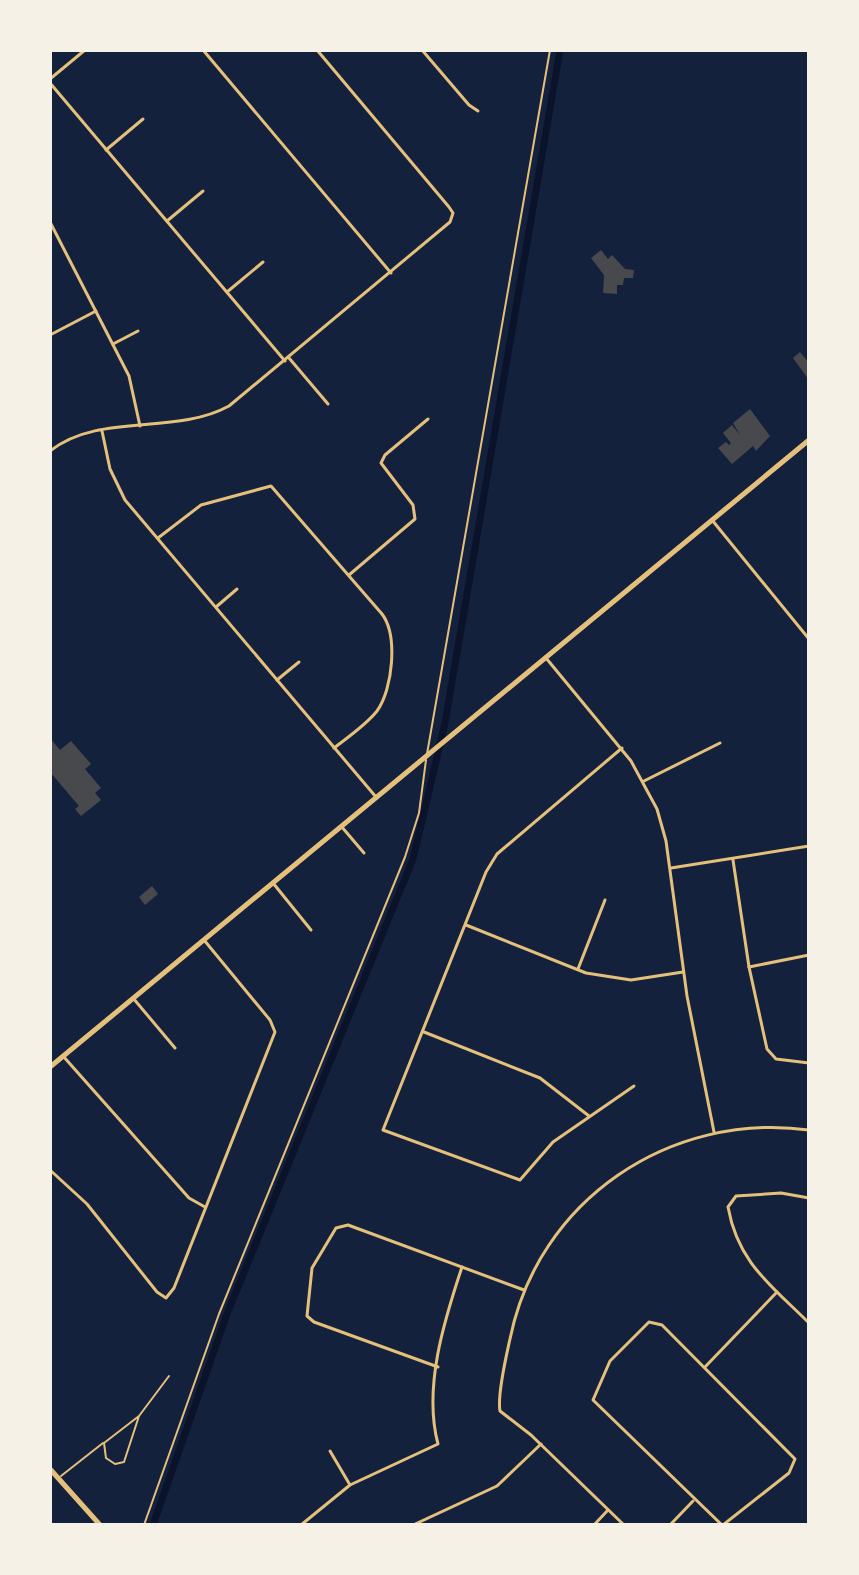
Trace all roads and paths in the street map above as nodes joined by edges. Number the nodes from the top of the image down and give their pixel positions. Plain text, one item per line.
1 (85, 50) edge
2 (203, 50) edge
3 (317, 50) edge
4 (422, 50) edge
5 (550, 50) edge
6 (50, 81) edge
7 (478, 111) dead end
8 (143, 119) dead end
9 (106, 150) junction
10 (203, 191) dead end
11 (460, 206) dead end
12 (451, 210) junction
13 (167, 221) junction
14 (50, 222) edge
15 (263, 262) dead end
16 (391, 273) junction
17 (227, 292) junction
18 (96, 311) junction
19 (138, 331) dead end
20 (50, 335) edge
21 (113, 344) junction
22 (287, 360) junction
23 (328, 404) dead end
24 (428, 419) dead end
25 (140, 426) junction
26 (102, 431) junction
27 (809, 440) edge
28 (50, 451) edge
29 (712, 520) junction
30 (158, 539) junction
31 (349, 575) junction
32 (237, 589) dead end
33 (216, 607) junction
34 (809, 639) edge
35 (546, 657) junction
36 (299, 662) dead end
37 (277, 680) junction
38 (720, 743) dead end
39 (334, 748) junction
40 (622, 748) junction
41 (427, 755) junction
42 (644, 781) junction
43 (376, 797) junction
44 (341, 826) junction
45 (809, 846) edge
46 (364, 853) dead end
47 (733, 860) junction
48 (669, 868) junction
49 (273, 883) junction
50 (605, 900) dead end
51 (466, 925) junction
52 (311, 930) dead end
53 (204, 940) junction
54 (809, 955) edge
55 (749, 967) junction
56 (578, 969) junction
57 (683, 972) junction
58 (133, 998) junction
59 (424, 1032) junction
60 (175, 1048) dead end
61 (63, 1056) junction
62 (809, 1063) edge
63 (50, 1067) edge
64 (634, 1086) dead end
65 (589, 1116) junction
66 (809, 1130) edge
67 (714, 1132) junction
68 (50, 1170) edge
69 (809, 1198) edge
70 (206, 1208) junction
71 (462, 1267) junction
72 (524, 1290) junction
73 (777, 1292) junction
74 (809, 1323) edge
75 (438, 1367) junction
76 (704, 1367) junction
77 (169, 1376) dead end
78 (139, 1416) junction
79 (104, 1443) junction
80 (541, 1444) junction
81 (330, 1451) dead end
82 (50, 1469) edge
83 (59, 1478) junction
84 (350, 1485) junction
85 (693, 1501) junction
86 (608, 1510) junction
87 (100, 1525) edge
88 (144, 1525) edge
89 (301, 1525) edge
90 (413, 1525) edge
91 (594, 1525) edge
92 (624, 1525) edge
93 (670, 1525) edge
94 (722, 1525) edge

1 - 6 street
2 - 16 street
3 - 12 street
4 - 7 street
5 - 41 lane
6 - 9 street
8 - 9 street
9 - 13 street
10 - 13 street
11 - 12 street
12 - 16 street
13 - 17 street
14 - 18 street
15 - 17 street
16 - 22 street
17 - 22 street
18 - 20 street
18 - 21 street
19 - 21 street
21 - 25 street
22 - 23 street
22 - 25 street
24 - 31 street
25 - 26 street
26 - 28 street
26 - 30 street
27 - 29 main road
29 - 34 street
29 - 35 main road
30 - 31 street
30 - 33 street
31 - 39 street
32 - 33 street
33 - 37 street
35 - 40 street
35 - 41 main road
36 - 37 street
37 - 39 street
38 - 42 street
39 - 43 street
40 - 42 street
40 - 51 street
41 - 43 main road
41 - 88 lane
42 - 48 street
43 - 44 main road
44 - 46 street
44 - 49 main road
45 - 47 street
47 - 48 street
47 - 55 street
48 - 57 street
49 - 52 street
49 - 53 main road
50 - 56 street
51 - 56 street
51 - 59 street
53 - 58 main road
53 - 70 street
54 - 55 street
55 - 62 street
56 - 57 street
57 - 67 street
58 - 60 street
58 - 61 main road
59 - 65 street
59 - 65 street
61 - 63 main road
61 - 70 street
64 - 65 street
66 - 67 street
67 - 72 street
68 - 70 street
69 - 73 street
71 - 72 street
71 - 75 street
71 - 75 street
72 - 80 street
73 - 74 street
73 - 76 street
75 - 84 street
76 - 85 street
76 - 94 street
77 - 78 lane
78 - 79 lane
78 - 79 lane
79 - 83 lane
80 - 86 street
80 - 90 street
81 - 84 street
82 - 83 main road
83 - 87 main road
84 - 89 street
85 - 93 street
85 - 94 street
86 - 91 street
86 - 92 street

